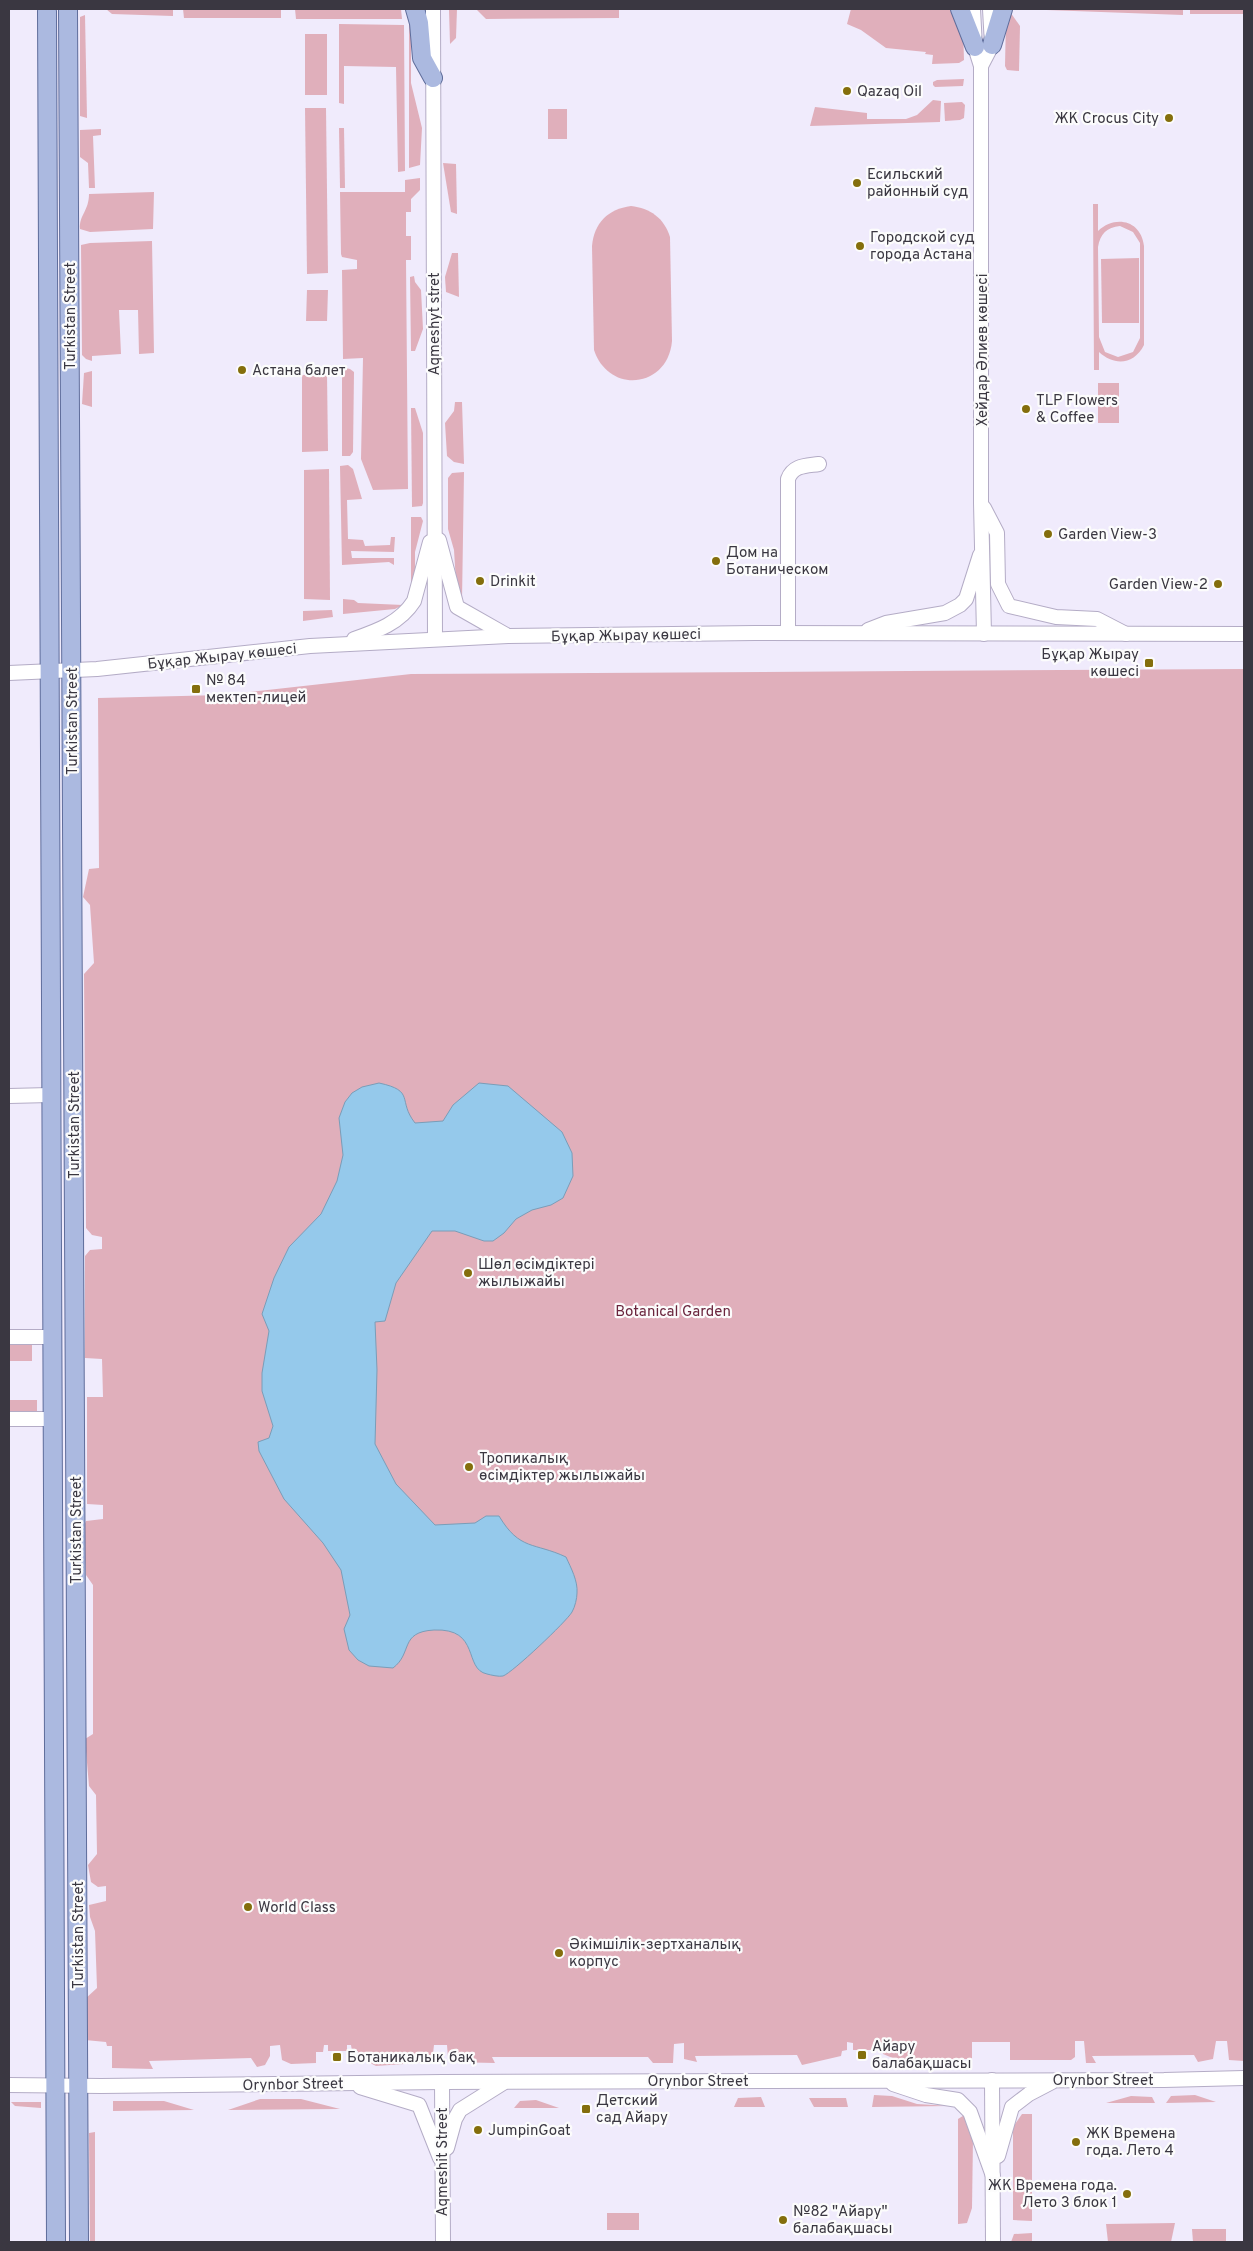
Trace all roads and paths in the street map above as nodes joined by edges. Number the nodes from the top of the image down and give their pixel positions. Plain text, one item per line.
1 (68, 9) edge
2 (415, 9) edge
3 (433, 9) edge
4 (960, 9) edge
5 (973, 9) edge
6 (990, 9) edge
7 (1002, 9) edge
8 (47, 10) edge
9 (984, 46) junction
10 (434, 78) junction
11 (48, 259) junction
12 (70, 264) junction
13 (48, 292) junction
14 (70, 308) junction
15 (819, 464) dead end
16 (982, 503) junction
17 (435, 527) junction
18 (983, 548) junction
19 (788, 633) junction
20 (861, 633) junction
21 (984, 634) junction
22 (1127, 634) junction
23 (1244, 634) edge
24 (508, 636) junction
25 (435, 639) junction
26 (339, 644) junction
27 (72, 670) junction
28 (49, 672) junction
29 (9, 673) edge
30 (50, 1095) junction
31 (9, 1096) edge
32 (9, 1337) edge
33 (51, 1337) junction
34 (75, 1346) junction
35 (51, 1413) junction
36 (76, 1417) junction
37 (9, 1419) edge
38 (77, 1707) junction
39 (52, 1709) junction
40 (77, 1777) junction
41 (53, 1782) junction
42 (1244, 2078) edge
43 (880, 2080) junction
44 (992, 2080) junction
45 (1054, 2080) junction
46 (442, 2082) junction
47 (350, 2083) junction
48 (503, 2083) junction
49 (9, 2085) edge
50 (54, 2085) junction
51 (79, 2085) junction
52 (442, 2166) junction
53 (993, 2176) junction
54 (56, 2242) edge
55 (79, 2242) edge
56 (443, 2242) edge
57 (993, 2242) edge

1 - 12 main road, Turkistan Street
2 - 10 main road
3 - 10 street, Aqmeshyt stret
4 - 9 main road
5 - 9 street, Хейдар Әлиев көшесі
6 - 9 street, Хейдар Әлиев көшесі
7 - 9 main road
8 - 11 main road, Turkistan Street
9 - 16 street, Хейдар Әлиев көшесі
10 - 17 street, Aqmeshyt stret
11 - 12 main road
11 - 13 main road, Turkistan Street
12 - 14 main road, Turkistan Street
13 - 14 main road
13 - 28 main road, Turkistan Street
14 - 27 main road, Turkistan Street
15 - 19 street
16 - 18 street, Хейдар Әлиев көшесі
16 - 22 street
17 - 24 street
17 - 25 street, Aqmeshyt stret
17 - 26 street
18 - 20 street
18 - 21 street, Хейдар Әлиев көшесі
19 - 20 street, Бұқар Жырау көшесі
19 - 24 street, Бұқар Жырау көшесі
20 - 21 street, Бұқар Жырау көшесі
21 - 22 street, Бұқар Жырау көшесі
22 - 23 street, Бұқар Жырау көшесі
24 - 25 street, Бұқар Жырау көшесі
25 - 26 street, Бұқар Жырау көшесі
26 - 27 street, Бұқар Жырау көшесі
27 - 28 street, Бұқар Жырау көшесі
27 - 34 main road, Turkistan Street
28 - 29 street, Бұқар Жырау көшесі
28 - 30 main road, Turkistan Street
30 - 31 street
30 - 33 main road, Turkistan Street
32 - 33 street
33 - 34 main road
33 - 35 main road, Turkistan Street
34 - 36 main road, Turkistan Street
35 - 36 main road
35 - 37 street
35 - 39 main road, Turkistan Street
36 - 38 main road, Turkistan Street
38 - 39 main road
38 - 40 main road, Turkistan Street
39 - 41 main road, Turkistan Street
40 - 41 main road
40 - 51 main road, Turkistan Street
41 - 50 main road, Turkistan Street
42 - 45 street, Orynbor Street
43 - 44 street, Orynbor Street
43 - 48 street, Orynbor Street
43 - 53 street
44 - 45 street, Orynbor Street
44 - 53 street
45 - 53 street
46 - 47 street, Orynbor Street
46 - 48 street, Orynbor Street
46 - 52 street, Aqmeshit Street
47 - 51 street, Orynbor Street
47 - 52 street
48 - 52 street
49 - 50 street
50 - 51 street, Orynbor Street
50 - 54 main road, Turkistan Street
51 - 55 main road, Turkistan Street
52 - 56 street, Aqmeshit Street
53 - 57 street

